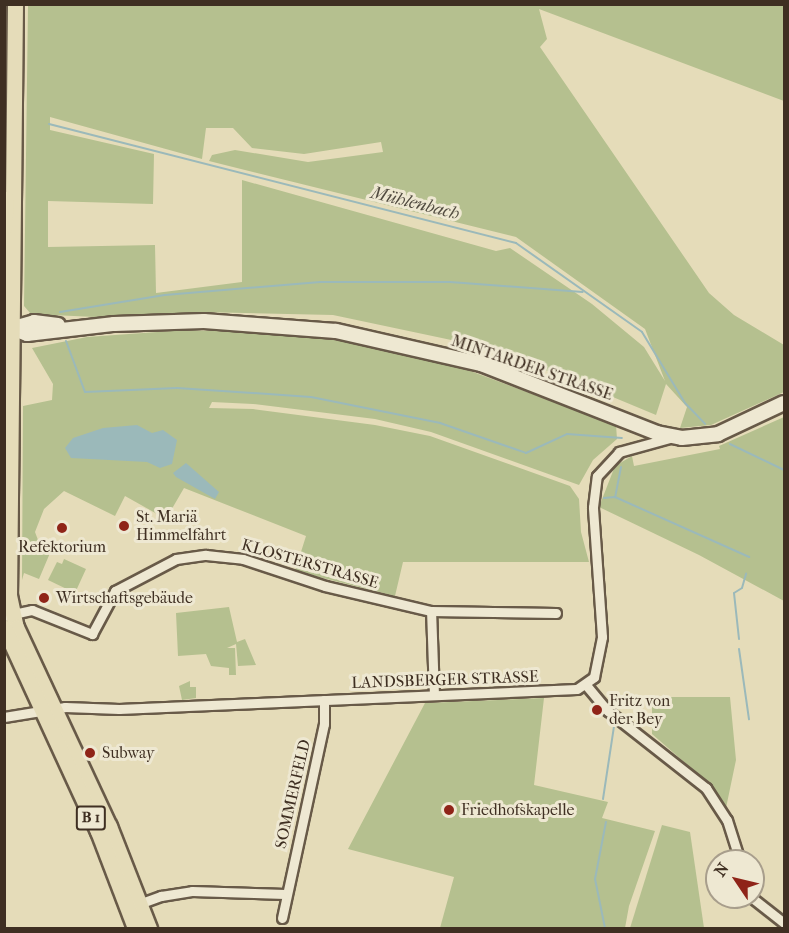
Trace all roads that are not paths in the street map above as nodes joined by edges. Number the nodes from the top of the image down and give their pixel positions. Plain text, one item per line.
1 (15, 4) edge
2 (13, 139) junction
3 (4, 228) edge
4 (9, 329) edge
5 (784, 403) edge
6 (646, 428) junction
7 (672, 437) junction
8 (635, 447) junction
9 (431, 611) junction
10 (556, 613) dead end
11 (7, 619) edge
12 (586, 685) junction
13 (434, 695) junction
14 (324, 700) junction
15 (47, 710) junction
16 (4, 717) edge
17 (736, 849) edge
18 (285, 894) junction
19 (135, 906) junction
20 (765, 908) edge
21 (282, 918) dead end
22 (784, 923) edge
23 (135, 928) edge
24 (149, 928) edge

1 - 2 main road, B 1
2 - 3 main road, B 1
2 - 4 main road, B 1
4 - 6 main road, MINTARDER STRASSE
4 - 11 main road, B 1
5 - 7 main road, MINTARDER STRASSE
6 - 7 main road, MINTARDER STRASSE
6 - 8 street
7 - 8 street
8 - 12 street
9 - 10 street, KLOSTERSTRASSE
9 - 11 street, KLOSTERSTRASSE
9 - 13 street
11 - 15 main road, B 1
12 - 13 street, LANDSBERGER STRASSE
12 - 17 street
13 - 14 street, LANDSBERGER STRASSE
14 - 15 street, LANDSBERGER STRASSE
14 - 18 street, SOMMERFELD
15 - 16 street, LANDSBERGER STRASSE
15 - 19 main road, B 1
18 - 19 street
18 - 21 street, SOMMERFELD
19 - 23 main road, B 1
19 - 24 main road, B 1
20 - 22 street

